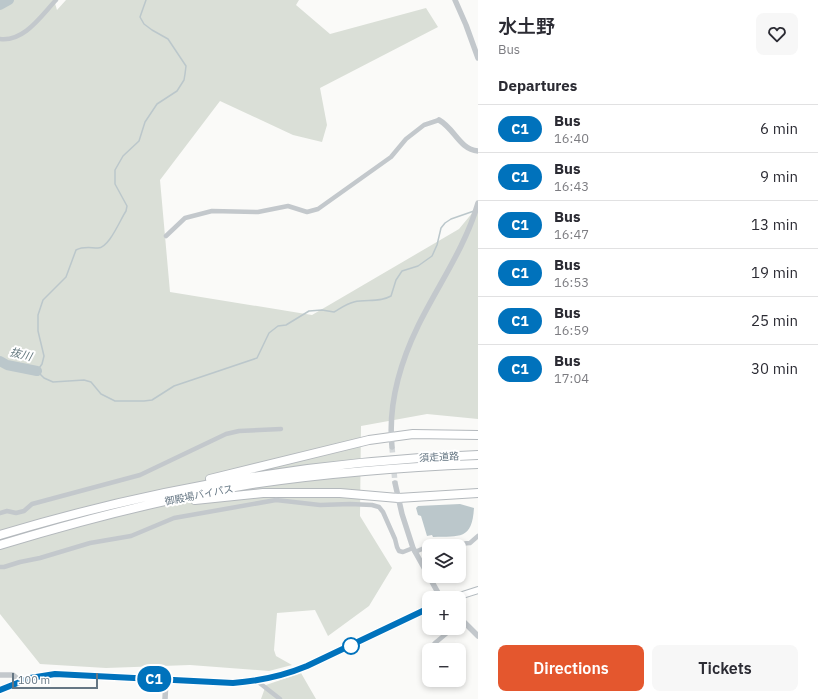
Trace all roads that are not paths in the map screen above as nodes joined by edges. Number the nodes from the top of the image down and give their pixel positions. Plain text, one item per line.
1 (56, 0) edge
2 (455, 0) edge
3 (0, 38) edge
4 (478, 58) edge
5 (439, 120) joint
6 (478, 151) edge
7 (478, 203) edge
8 (166, 236) dead end
9 (280, 429) dead end
10 (478, 435) edge
11 (391, 437) junction
12 (392, 447) tunnel mouth
13 (478, 456) edge
14 (401, 464) junction
15 (478, 464) edge
16 (395, 483) tunnel mouth
17 (478, 493) edge
18 (398, 498) junction
19 (131, 500) junction
20 (0, 513) edge
21 (114, 514) junction
22 (0, 535) edge
23 (478, 536) edge
24 (466, 543) edge
25 (0, 545) edge
26 (422, 548) edge
27 (414, 550) junction
28 (0, 567) edge
29 (478, 590) edge
30 (437, 591) edge
31 (466, 594) edge
32 (422, 611) edge
33 (466, 625) edge
34 (445, 635) edge
35 (478, 636) edge
36 (435, 643) edge
37 (0, 675) edge
38 (166, 680) junction
39 (20, 681) junction
40 (257, 681) junction
41 (0, 690) edge
42 (165, 699) edge
43 (280, 699) edge

1 - 3 street
2 - 4 street
5 - 6 street
5 - 8 street
7 - 11 street
9 - 20 street
10 - 11 highway
11 - 12 street
11 - 19 highway
13 - 14 highway, 須走道路
14 - 15 highway, 須走道路
14 - 19 highway, 御殿場バイパス
14 - 21 highway, 御殿場バイパス
16 - 18 street
17 - 18 highway
18 - 21 highway
18 - 27 street
19 - 22 highway, 御殿場バイパス
21 - 25 highway, 御殿場バイパス
23 - 24 street
26 - 27 street
27 - 28 street
27 - 30 street
29 - 31 main road
32 - 40 main road
33 - 35 street
34 - 36 street
37 - 39 street
38 - 39 main road
38 - 40 main road
38 - 42 street
39 - 41 main road
40 - 43 street

